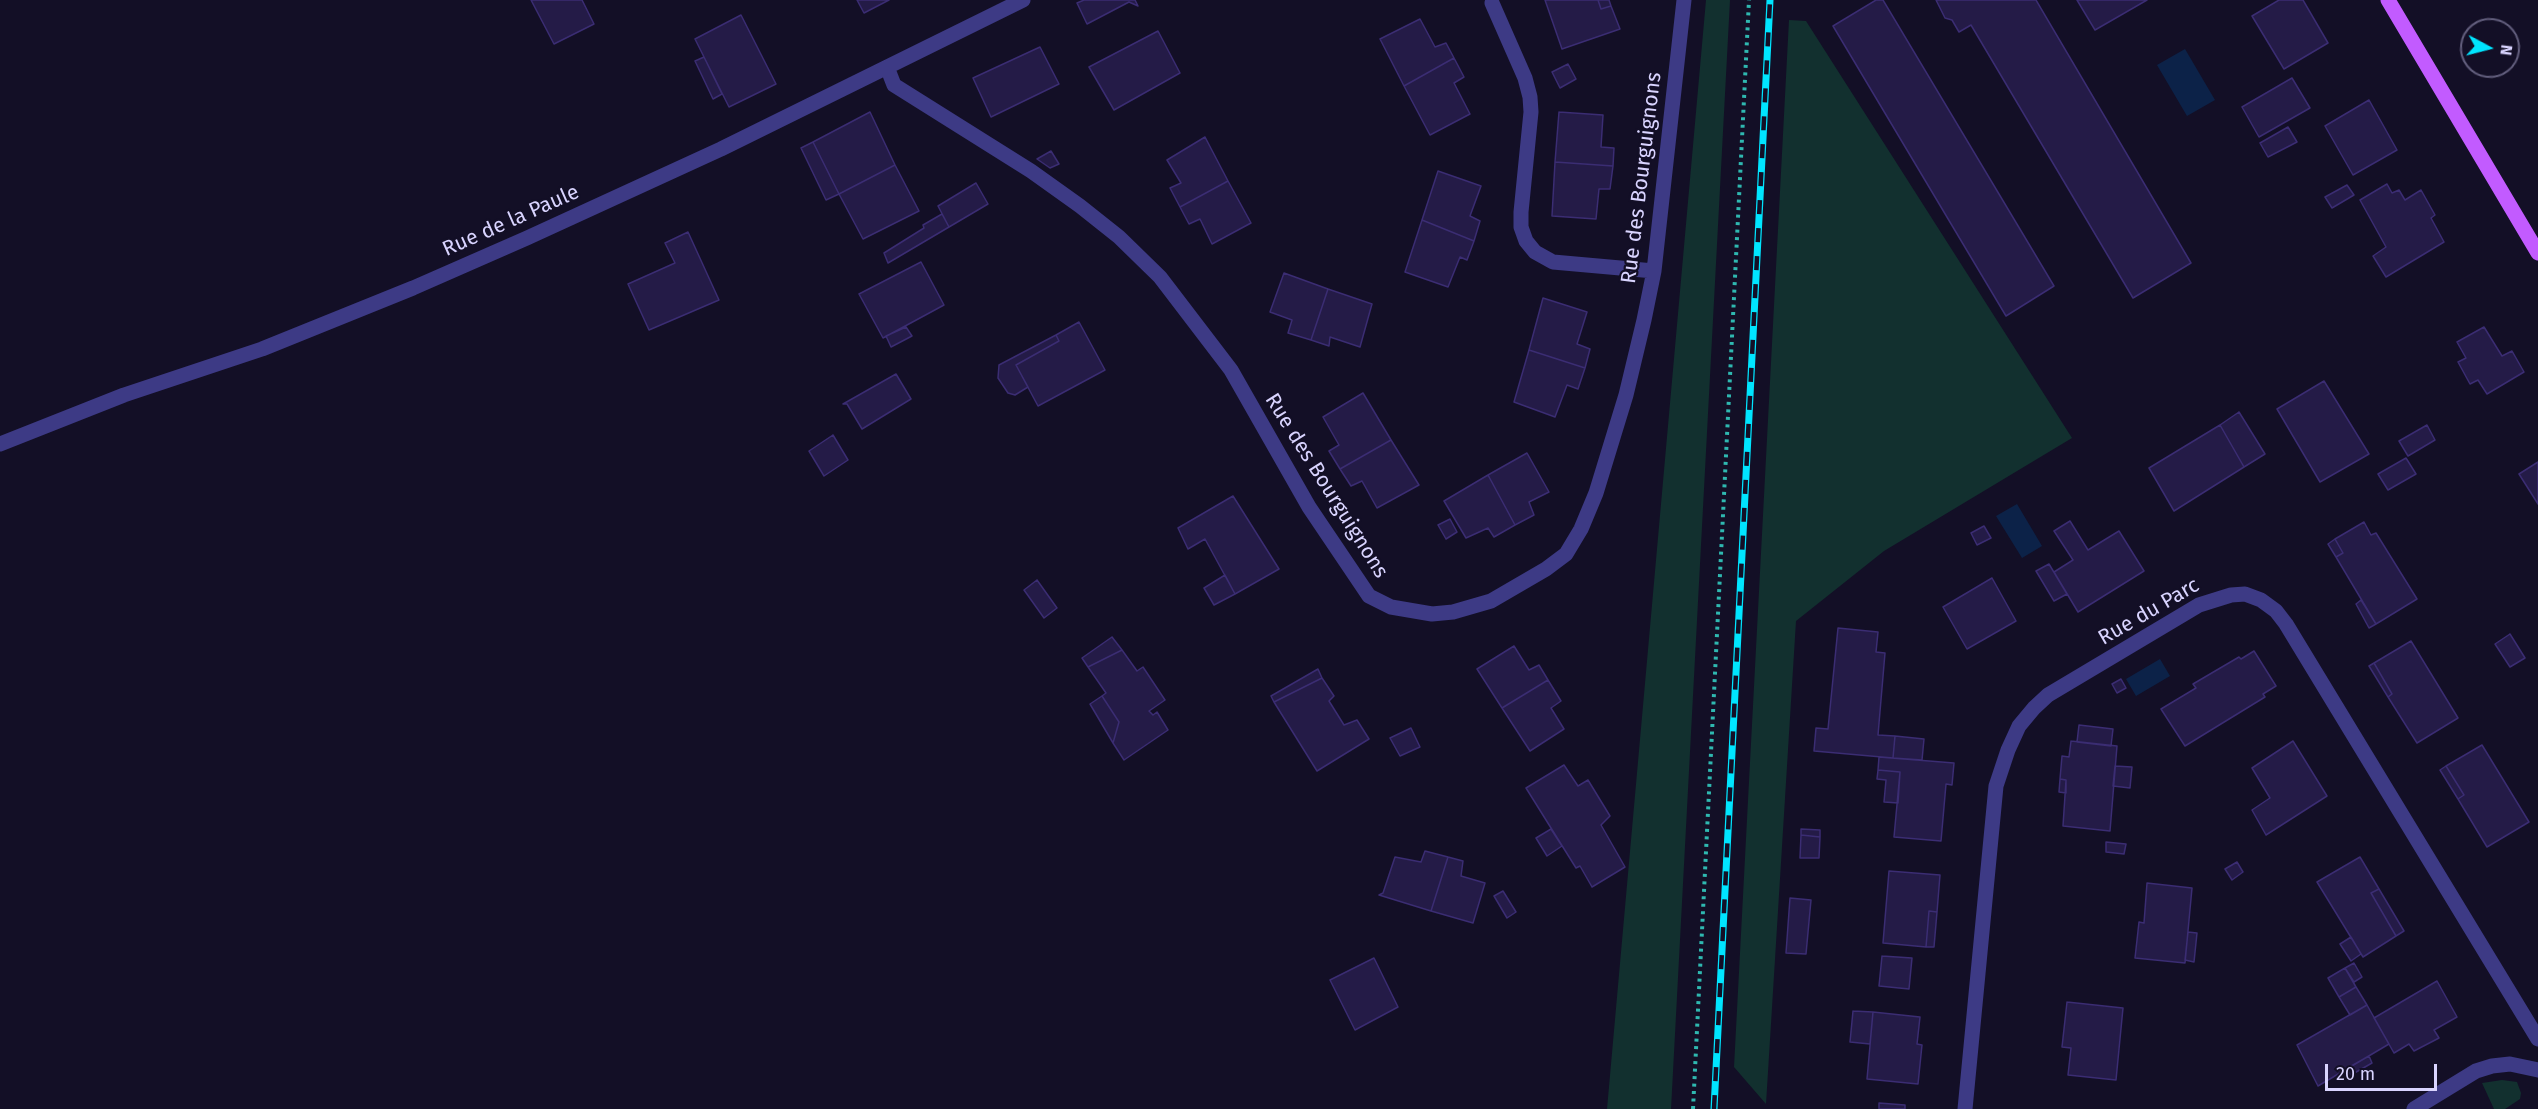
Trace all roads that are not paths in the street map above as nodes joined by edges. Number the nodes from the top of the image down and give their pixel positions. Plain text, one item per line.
1 (1023, 0) edge
2 (1684, 0) edge
3 (2388, 0) edge
4 (1492, 3) dead end
5 (887, 68) junction
6 (2538, 253) edge
7 (1653, 271) junction
8 (0, 444) edge
9 (2538, 1039) edge
10 (2538, 1070) edge
11 (1965, 1109) edge
12 (2414, 1109) edge

1 - 5 street, Rue de la Paule
2 - 7 street, Rue des Bourguignons
3 - 6 main road
4 - 7 street
5 - 7 street, Rue des Bourguignons
5 - 8 street, Rue de la Paule
9 - 11 street, Rue du Parc
10 - 12 street

